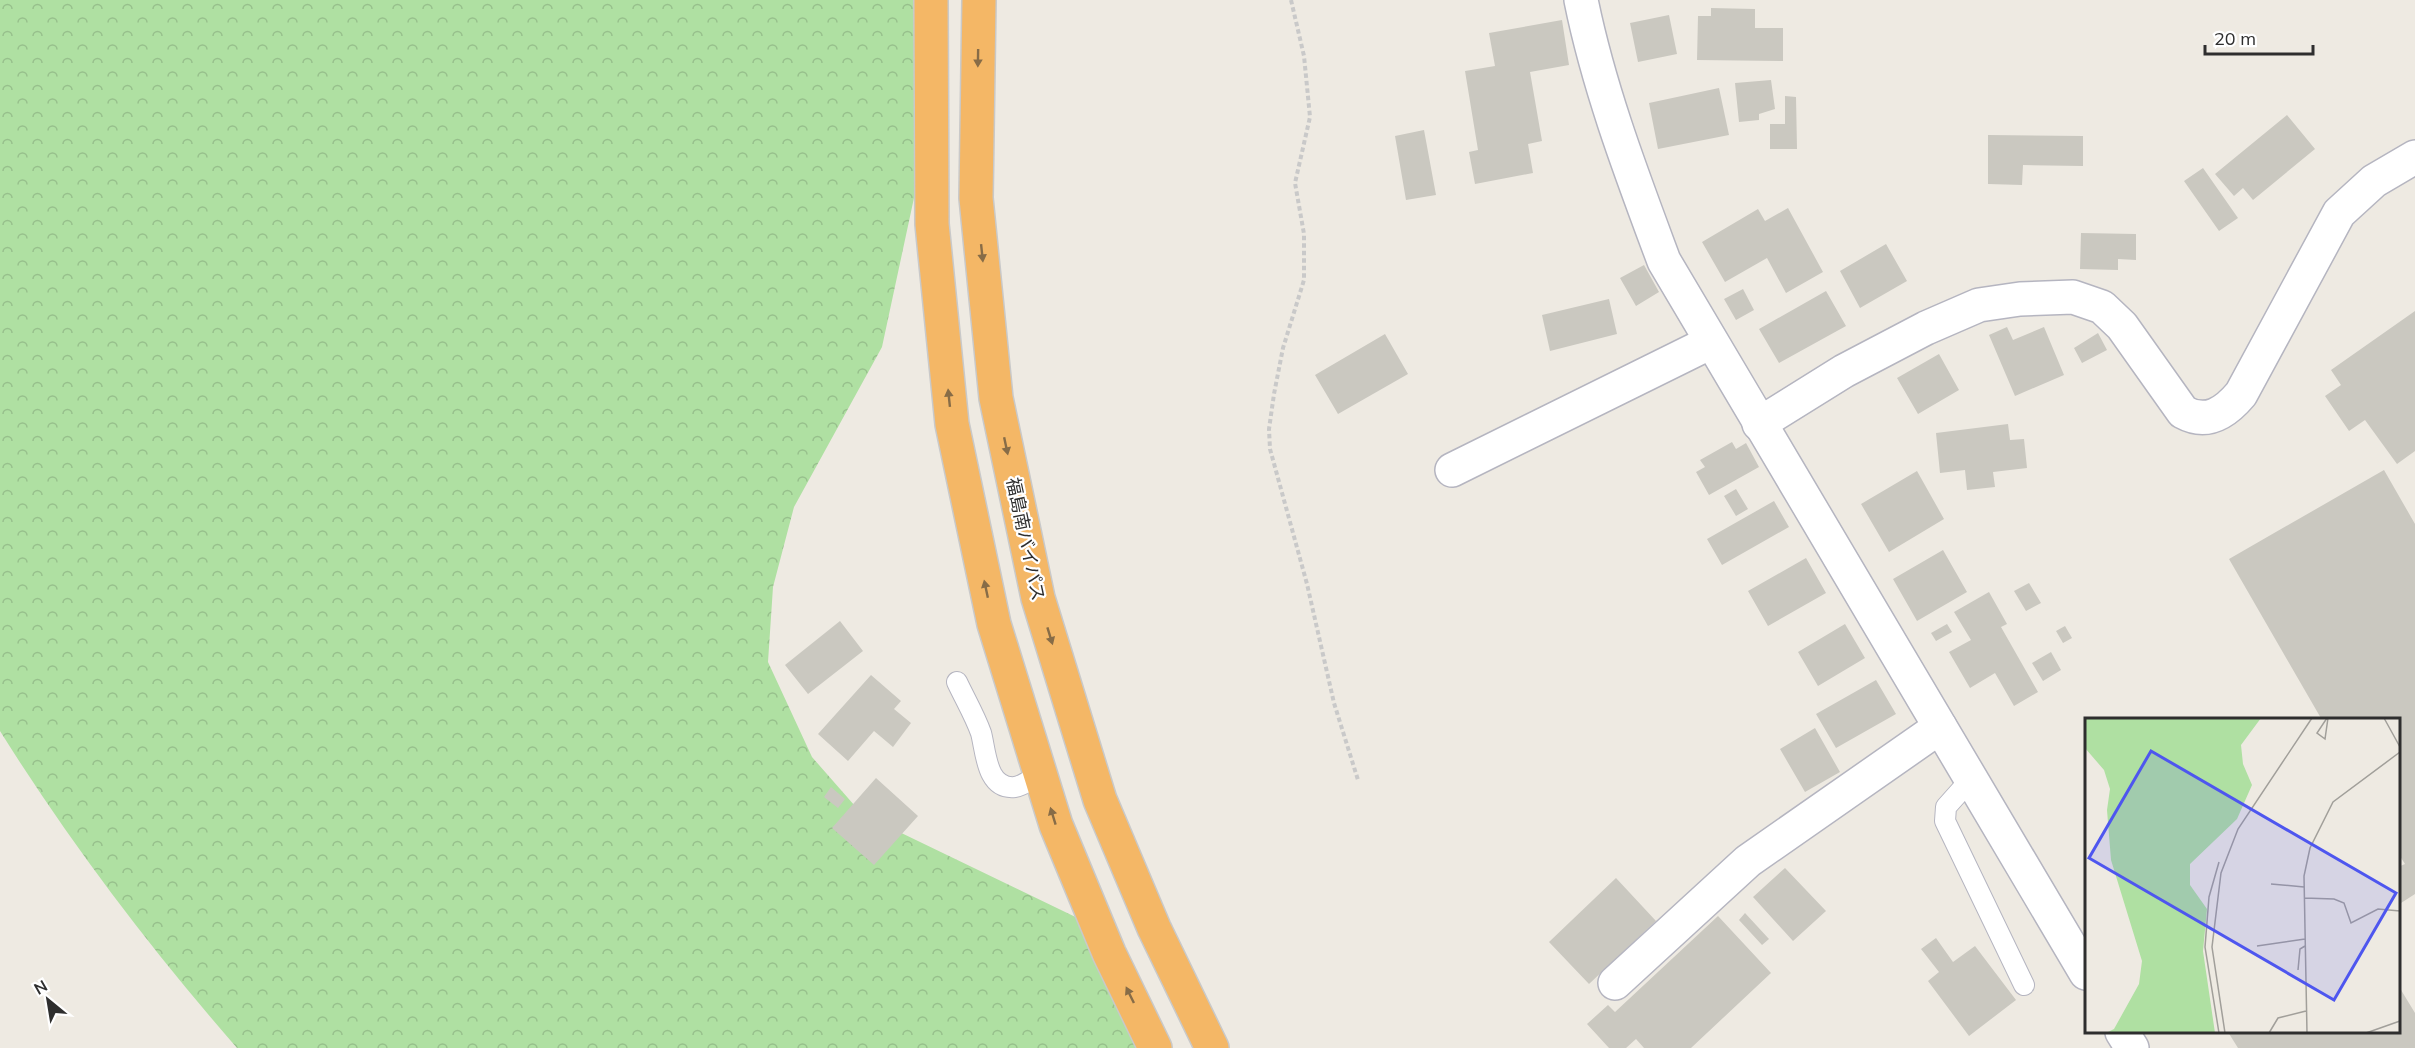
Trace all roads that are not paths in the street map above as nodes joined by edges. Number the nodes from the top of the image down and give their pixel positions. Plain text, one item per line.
1 (931, 0) edge
2 (979, 0) edge
3 (1581, 0) edge
4 (2415, 158) edge
5 (1711, 342) junction
6 (1759, 423) junction
7 (1452, 470) dead end
8 (957, 682) dead end
9 (1940, 727) junction
10 (1040, 774) junction
11 (1971, 779) junction
12 (2085, 971) edge
13 (1615, 983) dead end
14 (2024, 985) dead end
15 (2123, 1033) edge
16 (1155, 1048) edge
17 (1212, 1048) edge
18 (2132, 1048) edge

10 -> 1 highway
2 -> 17 highway, 福島南バイパス
3 - 5 street
4 - 6 street
5 - 6 street
5 - 7 street
6 - 9 street
8 - 10 lane
9 - 11 street
9 - 13 street
16 -> 10 highway
11 - 12 street
11 - 14 lane
15 - 18 street

